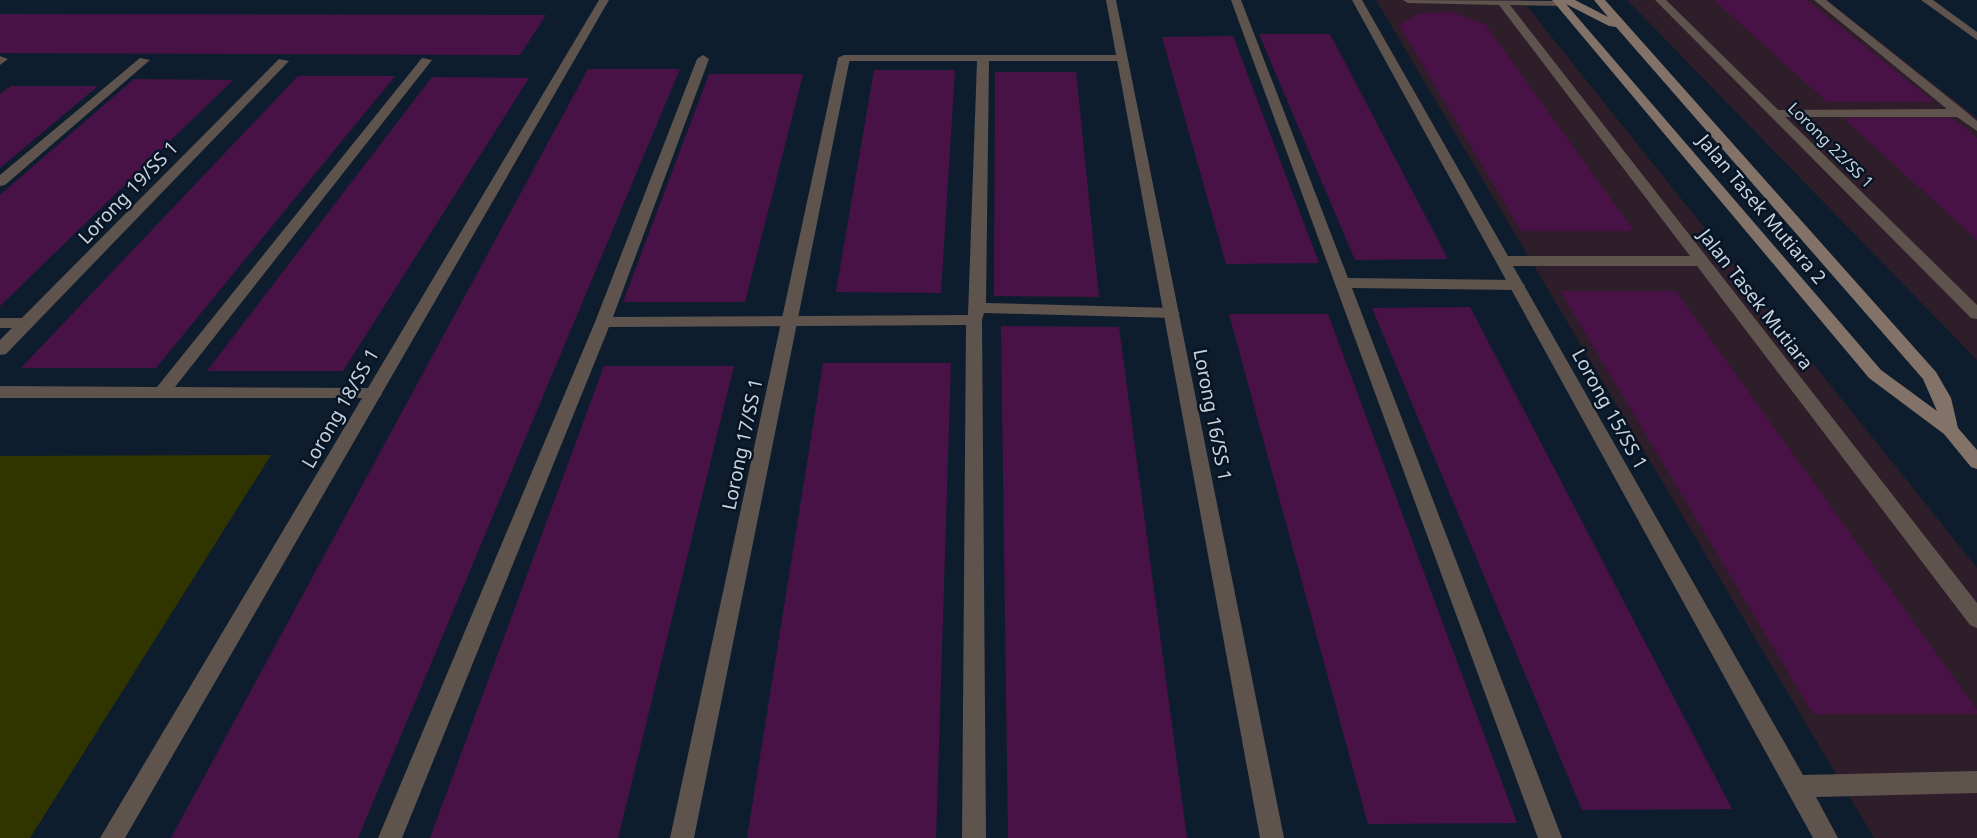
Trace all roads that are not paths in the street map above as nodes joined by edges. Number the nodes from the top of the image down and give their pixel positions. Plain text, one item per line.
1 (604, 0) edge
2 (1111, 0) edge
3 (1236, 0) edge
4 (1357, 0) edge
5 (1408, 0) edge
6 (1599, 0) edge
7 (1660, 0) edge
8 (1819, 0) edge
9 (1926, 0) edge
10 (1561, 1) edge
11 (1503, 3) junction
12 (1633, 36) junction
13 (1977, 37) edge
14 (1122, 58) junction
15 (703, 59) dead end
16 (983, 59) junction
17 (144, 60) dead end
18 (426, 60) dead end
19 (283, 61) dead end
20 (1960, 113) junction
21 (1775, 114) junction
22 (1977, 127) edge
23 (0, 182) edge
24 (1503, 261) junction
25 (1700, 261) junction
26 (1342, 283) junction
27 (1517, 285) junction
28 (1172, 313) junction
29 (976, 314) junction
30 (1977, 314) edge
31 (789, 321) junction
32 (603, 322) junction
33 (0, 323) edge
34 (27, 323) junction
35 (0, 350) edge
36 (0, 392) edge
37 (162, 392) junction
38 (373, 394) junction
39 (1950, 430) junction
40 (1977, 462) edge
41 (1977, 619) edge
42 (1977, 782) edge
43 (1797, 786) junction
44 (112, 838) edge
45 (390, 838) edge
46 (682, 838) edge
47 (974, 838) edge
48 (1272, 838) edge
49 (1550, 838) edge
50 (1826, 838) edge

1 - 38 street, Lorong 18/SS 1
2 - 14 street, Lorong 16/SS 1
3 - 26 street
4 - 24 street, Lorong 15/SS 1
5 - 11 street
6 - 12 street, Jalan Tasek Mutiara 2
7 - 21 street, Lorong 22/SS 1
8 - 20 street
9 - 13 street
10 - 11 street
10 - 12 street
10 - 39 street, Jalan Tasek Mutiara 2
11 - 25 street, Jalan Tasek Mutiara
12 - 39 street, Jalan Tasek Mutiara 2
14 - 16 street
14 - 28 street, Lorong 16/SS 1
15 - 32 street
16 - 29 street
16 - 31 street, Lorong 17/SS 1
17 - 23 street
18 - 37 street
19 - 34 street, Lorong 19/SS 1
20 - 21 street
20 - 22 street
21 - 30 street, Lorong 22/SS 1
24 - 25 street
24 - 27 street, Lorong 15/SS 1
25 - 41 street, Jalan Tasek Mutiara
26 - 27 street
26 - 49 street
27 - 43 street, Lorong 15/SS 1
28 - 29 street
28 - 48 street, Lorong 16/SS 1
29 - 31 street
29 - 47 street
31 - 32 street
31 - 46 street, Lorong 17/SS 1
32 - 45 street
33 - 34 street
34 - 35 street, Lorong 19/SS 1
36 - 37 street
37 - 38 street
38 - 44 street, Lorong 18/SS 1
39 - 40 street, Jalan Tasek Mutiara 2
42 - 43 street
43 - 50 street, Lorong 15/SS 1

